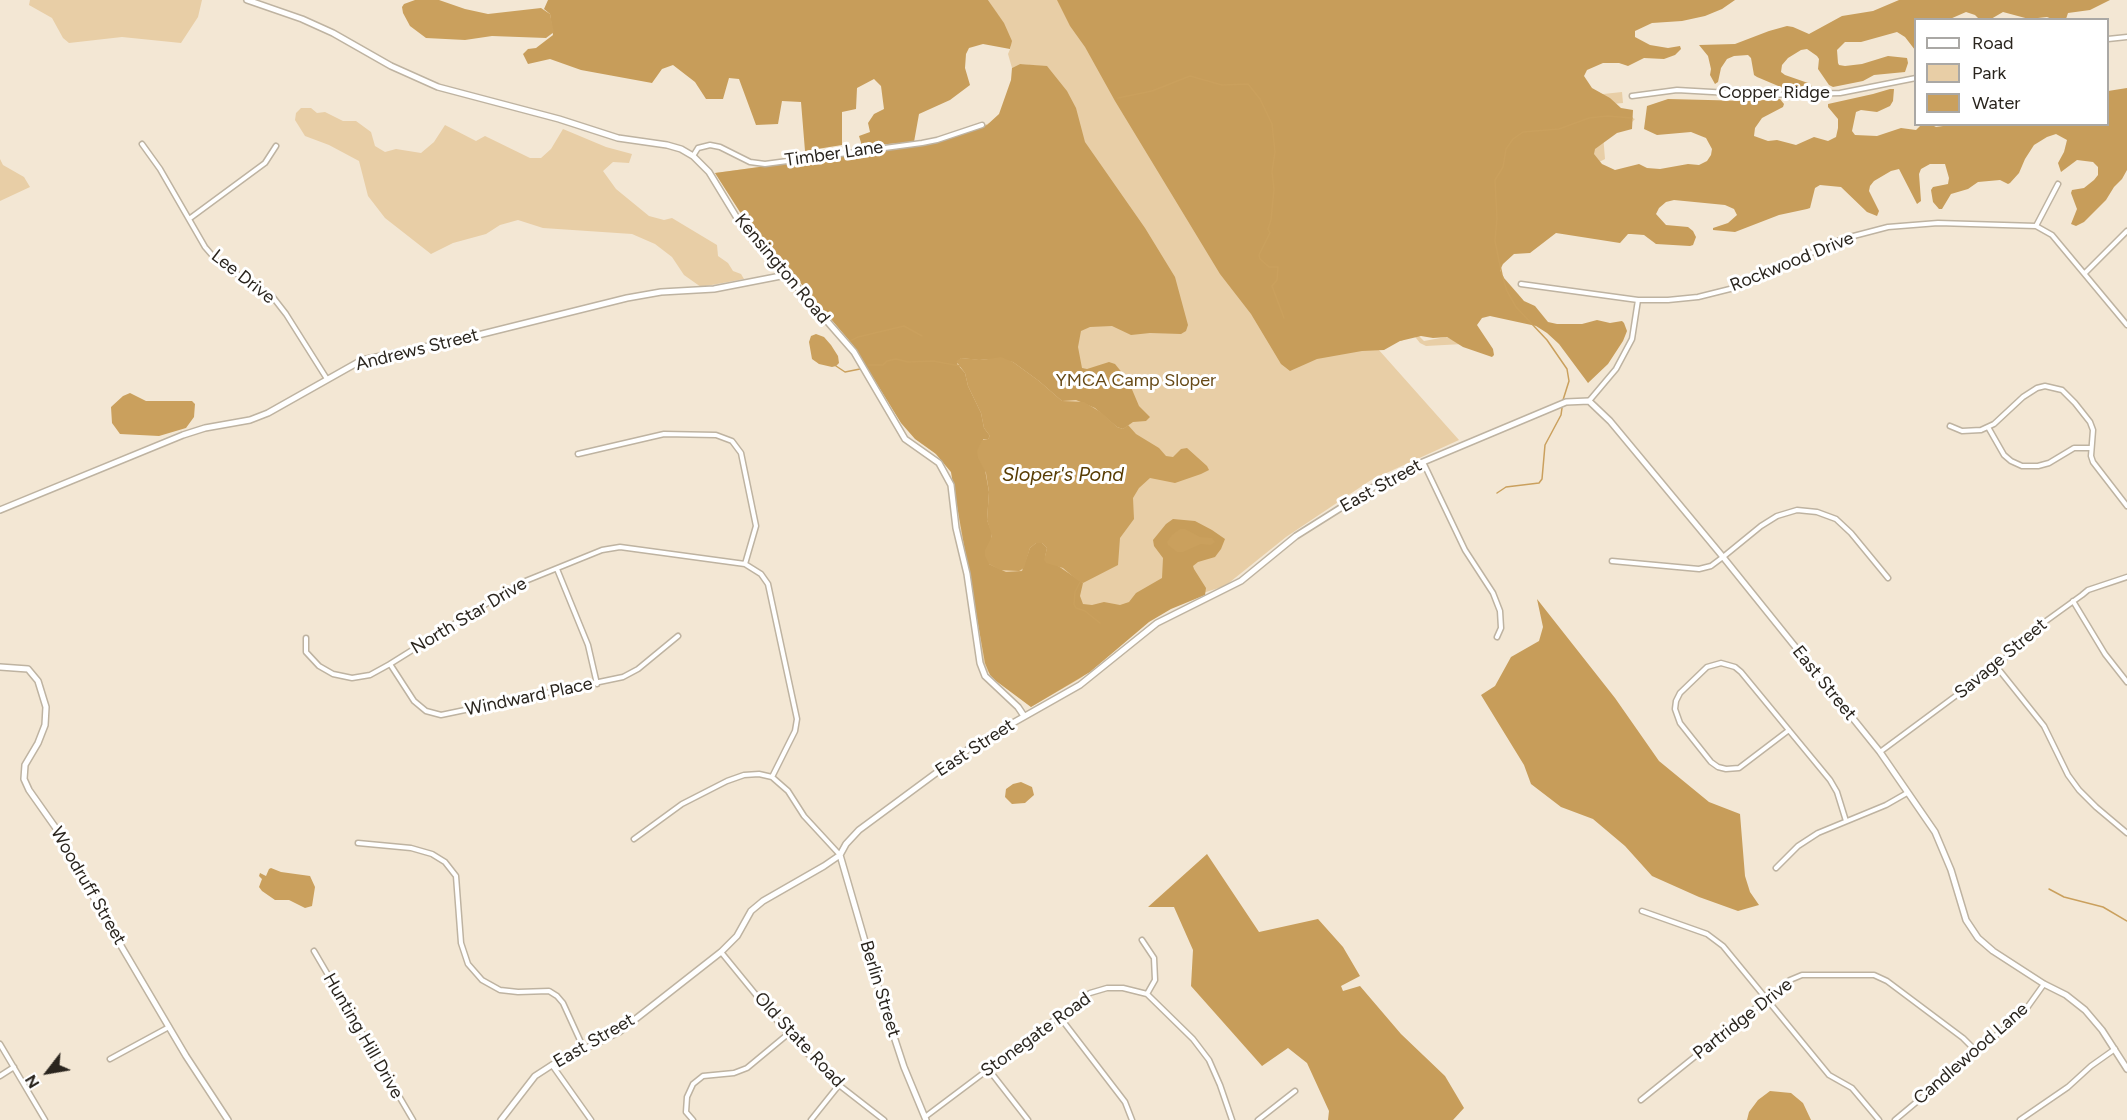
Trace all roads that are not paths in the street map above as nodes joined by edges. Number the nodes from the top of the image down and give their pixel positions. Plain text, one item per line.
1 (247, 0) edge
2 (2127, 37) edge
3 (2109, 39) edge
4 (1914, 78) edge
5 (1632, 96) dead end
6 (982, 125) dead end
7 (142, 144) dead end
8 (276, 146) dead end
9 (693, 156) junction
10 (2058, 184) dead end
11 (189, 219) junction
12 (2036, 226) junction
13 (2127, 231) edge
14 (2085, 273) junction
15 (786, 275) junction
16 (1521, 284) dead end
17 (1638, 300) junction
18 (2127, 325) edge
19 (327, 379) junction
20 (1588, 401) junction
21 (1950, 426) dead end
22 (1988, 428) junction
23 (2091, 448) junction
24 (578, 454) dead end
25 (1423, 462) junction
26 (2127, 506) edge
27 (0, 510) edge
28 (1723, 557) junction
29 (1612, 561) dead end
30 (745, 564) junction
31 (557, 569) junction
32 (1888, 578) dead end
33 (2127, 578) edge
34 (2073, 601) junction
35 (678, 636) dead end
36 (1497, 637) dead end
37 (306, 638) dead end
38 (390, 664) junction
39 (1996, 666) junction
40 (0, 667) edge
41 (2127, 682) edge
42 (597, 684) junction
43 (1024, 716) junction
44 (1789, 730) junction
45 (1880, 752) junction
46 (772, 777) junction
47 (1907, 793) junction
48 (1846, 821) junction
49 (2127, 833) edge
50 (634, 839) dead end
51 (358, 843) dead end
52 (840, 855) junction
53 (1776, 868) dead end
54 (1642, 911) dead end
55 (1142, 940) dead end
56 (314, 951) dead end
57 (721, 952) junction
58 (2044, 984) junction
59 (1147, 994) junction
60 (1767, 998) junction
61 (1059, 1016) junction
62 (169, 1027) junction
63 (788, 1034) junction
64 (0, 1044) edge
65 (2115, 1049) junction
66 (584, 1050) junction
67 (1976, 1051) junction
68 (110, 1059) dead end
69 (552, 1065) junction
70 (14, 1067) junction
71 (2127, 1069) edge
72 (989, 1070) junction
73 (0, 1076) edge
74 (839, 1085) junction
75 (1295, 1091) dead end
76 (1641, 1100) dead end
77 (926, 1119) edge
78 (45, 1120) edge
79 (228, 1120) edge
80 (413, 1120) edge
81 (501, 1120) edge
82 (591, 1120) edge
83 (693, 1120) edge
84 (811, 1120) edge
85 (884, 1120) edge
86 (1028, 1120) edge
87 (1132, 1120) edge
88 (1232, 1120) edge
89 (1258, 1120) edge
90 (1879, 1120) edge
91 (1895, 1120) edge
92 (2020, 1120) edge

1 - 9 street, Kensington Road
2 - 3 street
4 - 5 street, Copper Ridge
6 - 9 street, Timber Lane
7 - 11 street, Lee Drive
8 - 11 street
9 - 15 street, Kensington Road
10 - 12 street
11 - 19 street, Lee Drive
12 - 14 street
12 - 17 street, Rockwood Drive
13 - 14 street
14 - 18 street
15 - 19 street, Andrews Street
15 - 43 street, Kensington Road
16 - 17 street, Rockwood Drive
17 - 20 street
19 - 27 street, Andrews Street
20 - 25 street, East Street
20 - 28 street, East Street
21 - 22 street
22 - 23 street
22 - 23 street
23 - 26 street
24 - 30 street
25 - 36 street
25 - 43 street, East Street
28 - 29 street
28 - 32 street
28 - 45 street, East Street
30 - 31 street, North Star Drive
30 - 46 street
31 - 38 street, North Star Drive
31 - 42 street
33 - 34 street, Savage Street
34 - 39 street, Savage Street
34 - 41 street
35 - 42 street, Windward Place
37 - 38 street, North Star Drive
38 - 42 street, Windward Place
39 - 45 street, Savage Street
39 - 49 street
40 - 62 street, Woodruff Street
43 - 52 street, East Street
44 - 44 street
44 - 48 street
45 - 47 street, East Street
46 - 50 street
46 - 52 street
47 - 48 street
47 - 58 street, East Street
48 - 53 street
51 - 66 street
52 - 57 street, East Street
52 - 77 street, Berlin Street
54 - 60 street
55 - 59 street
56 - 80 street, Hunting Hill Drive
57 - 63 street, Old State Road
57 - 66 street, East Street
58 - 65 street, East Street
58 - 67 street, Candlewood Lane
59 - 61 street, Stonegate Road
59 - 88 street
60 - 67 street, Partridge Drive
60 - 76 street, Partridge Drive
60 - 90 street
61 - 72 street, Stonegate Road
61 - 87 street
62 - 68 street
62 - 79 street, Woodruff Street
63 - 74 street, Old State Road
63 - 83 street
64 - 70 street
65 - 71 street, East Street
65 - 92 street
66 - 69 street, East Street
67 - 91 street, Candlewood Lane
69 - 81 street, East Street
69 - 82 street
70 - 73 street
70 - 78 street
72 - 77 street, Stonegate Road
72 - 86 street
74 - 84 street
74 - 85 street, Old State Road
75 - 89 street

